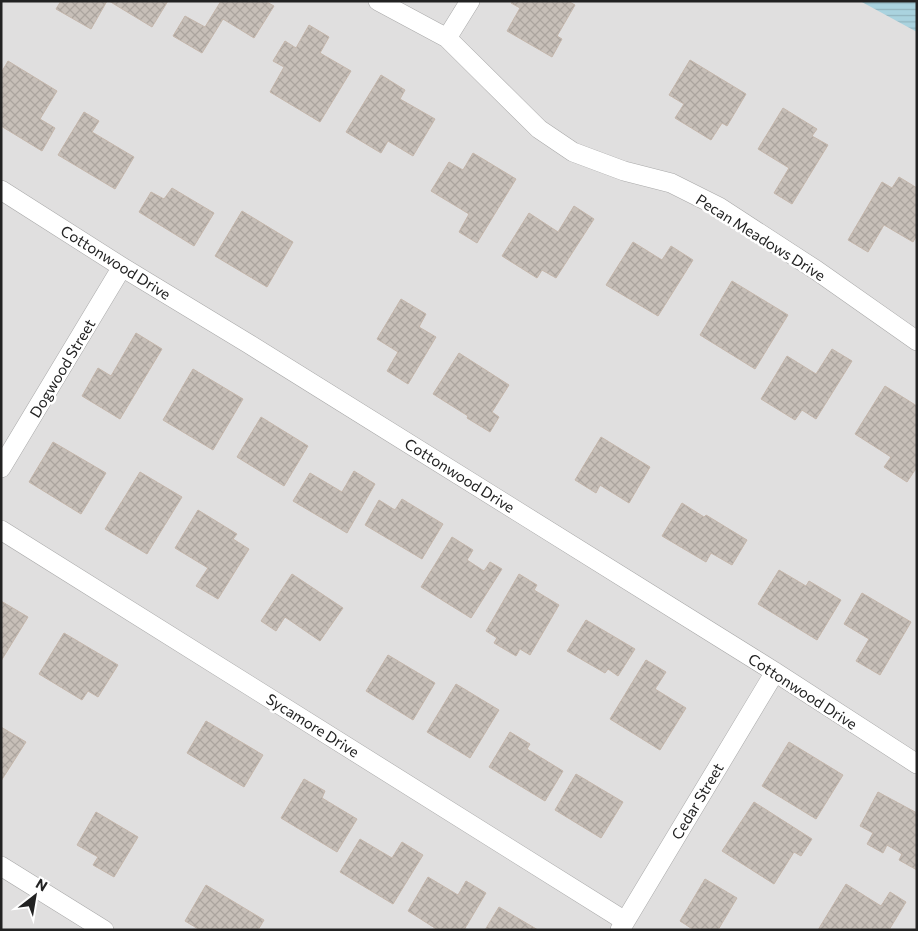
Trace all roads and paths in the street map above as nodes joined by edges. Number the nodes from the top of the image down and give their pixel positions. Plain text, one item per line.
1 (378, 1) edge
2 (470, 1) edge
3 (447, 38) junction
4 (1, 190) edge
5 (122, 267) junction
6 (917, 341) edge
7 (1, 468) edge
8 (1, 530) edge
9 (775, 672) junction
10 (917, 764) edge
11 (1, 866) edge
12 (623, 925) edge
13 (104, 930) edge

1 - 3 street, Pecan Meadows Drive
2 - 3 street
3 - 6 street, Pecan Meadows Drive
4 - 5 street, Cottonwood Drive
5 - 7 street, Dogwood Street
5 - 9 street, Cottonwood Drive
8 - 12 street, Sycamore Drive
9 - 10 street, Cottonwood Drive
9 - 12 street, Cedar Street
11 - 13 street

